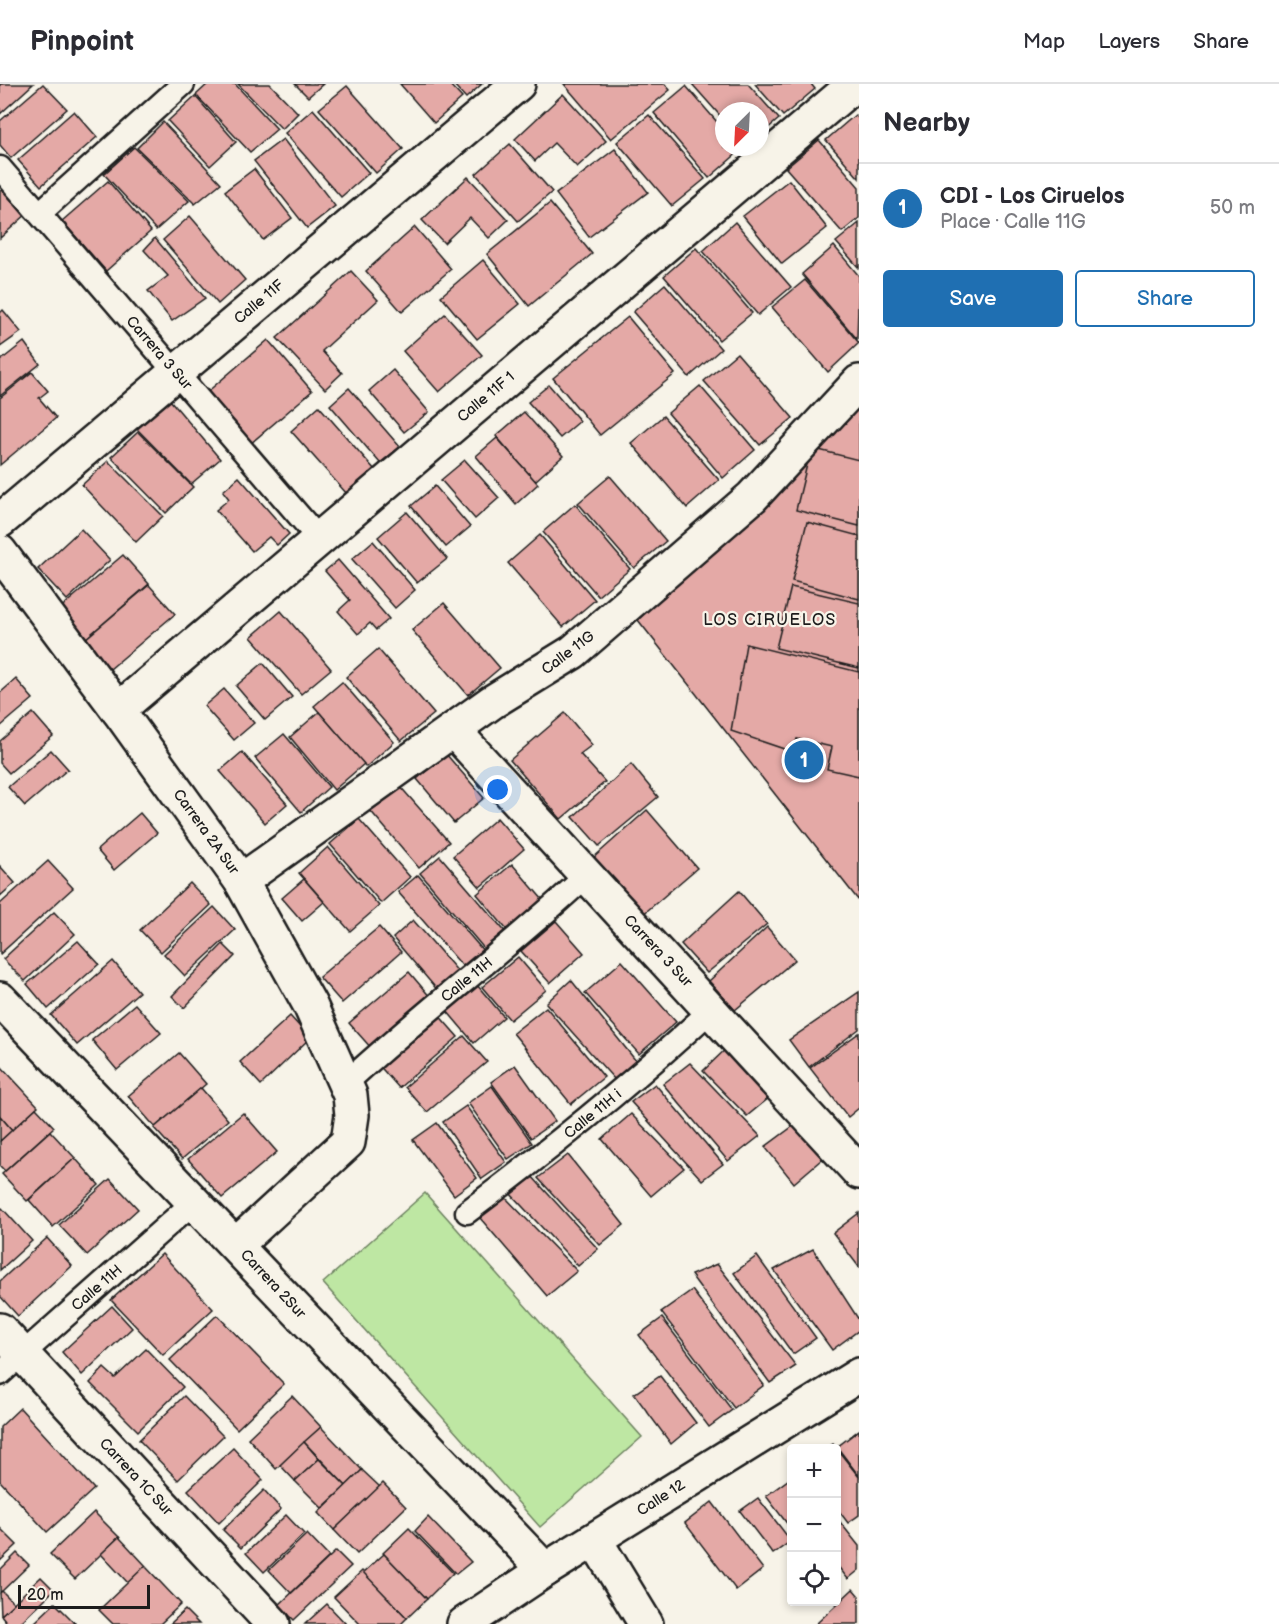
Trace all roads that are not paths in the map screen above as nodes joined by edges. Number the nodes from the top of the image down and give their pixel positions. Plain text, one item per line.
1 (183, 84) edge
2 (518, 84) edge
3 (855, 84) edge
4 (0, 168) edge
5 (40, 213) junction
6 (176, 372) junction
7 (859, 382) edge
8 (0, 521) edge
9 (319, 539) junction
10 (0, 552) edge
11 (118, 710) junction
12 (454, 731) junction
13 (587, 875) junction
14 (241, 881) junction
15 (0, 999) edge
16 (712, 1009) junction
17 (345, 1084) junction
18 (859, 1172) edge
19 (195, 1202) junction
20 (467, 1212) dead end
21 (236, 1245) junction
22 (0, 1330) edge
23 (11, 1364) edge
24 (859, 1375) edge
25 (595, 1540) junction
26 (544, 1570) junction
27 (273, 1624) edge
28 (464, 1624) edge
29 (646, 1624) edge

1 - 5 lane
2 - 6 street, Calle 11F
3 - 9 street, Calle 11F 1
4 - 5 lane, Carrera 3 Sur
5 - 6 lane, Carrera 3 Sur
6 - 8 street, Calle 11F
6 - 9 lane, Carrera 3 Sur
7 - 12 street, Calle 11G
9 - 11 street, Calle 11F 1
10 - 11 street, Carrera 2A Sur
11 - 14 street, Carrera 2A Sur
12 - 13 street, Carrera 3 Sur
12 - 14 street, Calle 11G
13 - 16 street, Carrera 3 Sur
13 - 17 lane, Calle 11H
14 - 17 street, Carrera 2A Sur
15 - 19 street, Carrera 2Sur
16 - 18 street, Carrera 3 Sur
16 - 20 lane, Calle 11H i
17 - 21 street, Carrera 2A Sur
19 - 21 street, Carrera 2Sur
19 - 23 lane, Calle 11H
21 - 26 street, Carrera 2Sur
22 - 23 street, Carrera 1C Sur
23 - 27 street, Carrera 1C Sur
24 - 25 street, Calle 12
25 - 26 street, Calle 12
25 - 29 street
26 - 28 street, Calle 12

